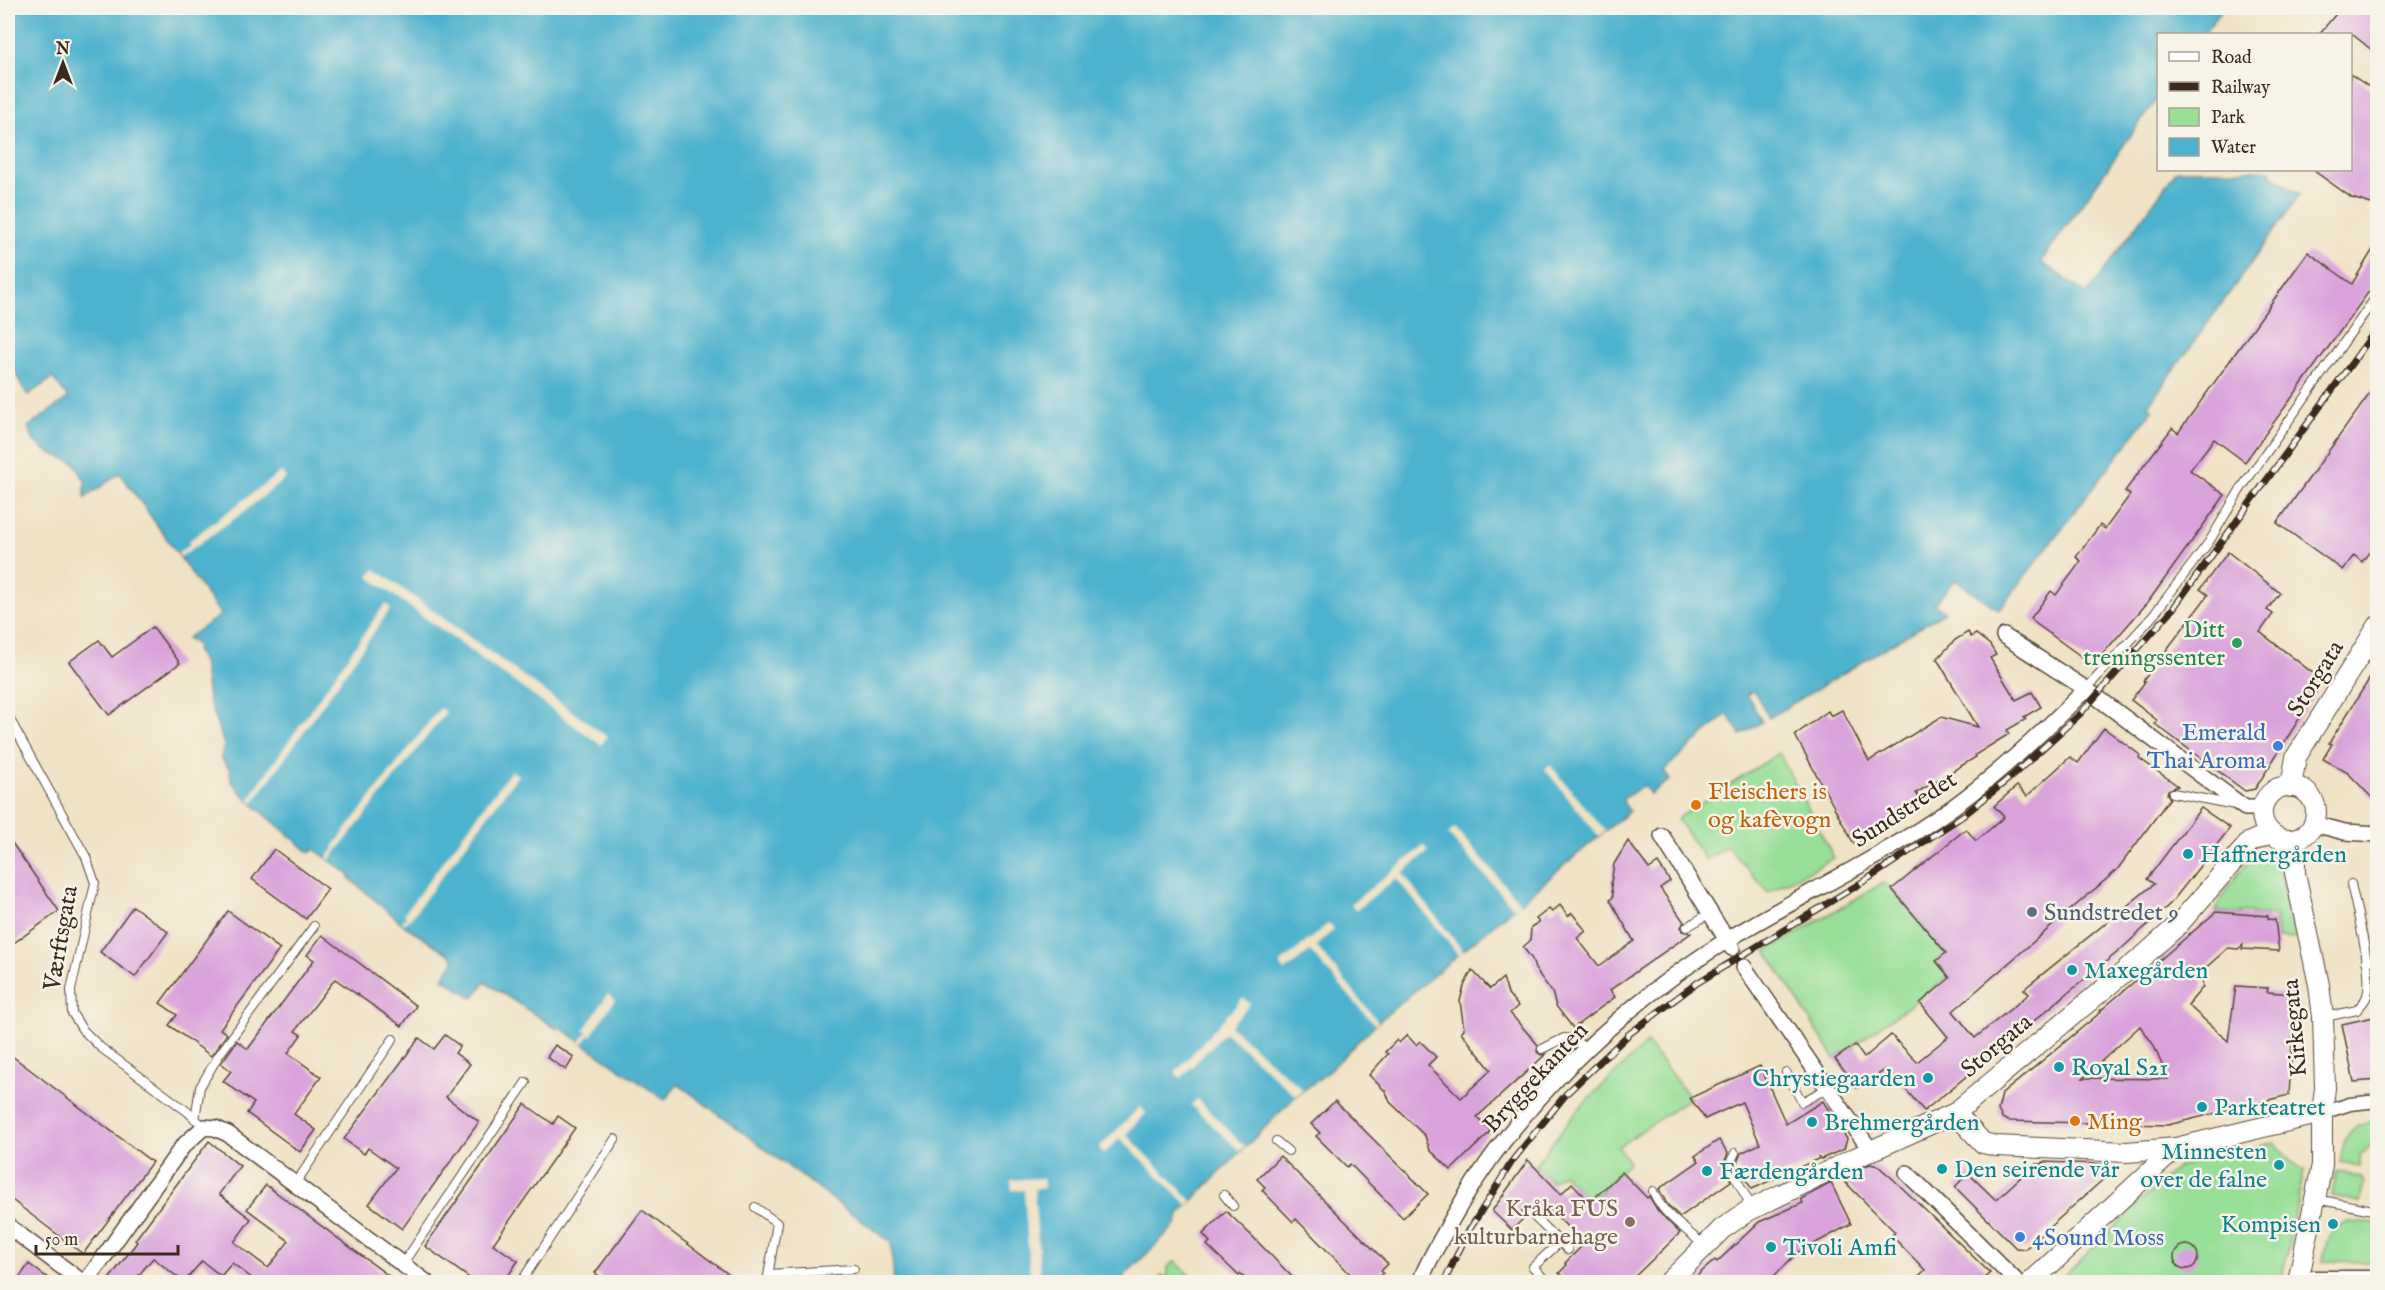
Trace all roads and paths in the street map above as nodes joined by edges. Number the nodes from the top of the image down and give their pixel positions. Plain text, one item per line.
1 (2378, 294) edge
2 (2378, 626) edge
3 (2004, 636) dead end
4 (2086, 689) junction
5 (8, 716) edge
6 (2291, 787) junction
7 (2173, 793) dead end
8 (2254, 808) junction
9 (2314, 825) junction
10 (2270, 833) junction
11 (2378, 834) edge
12 (1662, 836) dead end
13 (2295, 840) junction
14 (2351, 884) dead end
15 (1710, 913) junction
16 (314, 926) dead end
17 (1687, 927) dead end
18 (1729, 944) junction
19 (2378, 960) edge
20 (2366, 961) junction
21 (1744, 967) tunnel mouth
22 (2323, 1017) junction
23 (393, 1039) dead end
24 (1542, 1049) dead end
25 (1586, 1051) junction
26 (1786, 1072) dead end
27 (526, 1082) dead end
28 (1828, 1088) junction
29 (2378, 1101) edge
30 (1955, 1113) junction
31 (2322, 1113) junction
32 (199, 1123) junction
33 (615, 1139) dead end
34 (1276, 1141) dead end
35 (2176, 1148) junction
36 (1288, 1151) dead end
37 (1871, 1151) junction
38 (1735, 1153) dead end
39 (1907, 1173) dead end
40 (295, 1184) junction
41 (1653, 1191) dead end
42 (1224, 1195) dead end
43 (2315, 1199) junction
44 (1233, 1206) dead end
45 (755, 1207) dead end
46 (1753, 1209) junction
47 (1528, 1211) dead end
48 (2378, 1211) edge
49 (8, 1226) edge
50 (1560, 1242) junction
51 (1704, 1246) junction
52 (1568, 1250) dead end
53 (402, 1265) junction
54 (854, 1269) dead end
55 (2378, 1277) edge
56 (768, 1278) edge
57 (2306, 1280) edge
58 (84, 1282) edge
59 (426, 1282) edge
60 (521, 1282) edge
61 (1419, 1282) edge
62 (1547, 1282) edge
63 (1669, 1282) edge
64 (2017, 1282) edge
65 (2031, 1282) edge

1 - 4 lane
2 - 6 street, Storgata
3 - 4 street
4 - 8 street
4 - 18 street, Sundstredet
5 - 32 lane, Værftsgata
6 - 8 street
6 - 9 street
7 - 8 lane
8 - 10 street
9 - 11 street
9 - 13 street
10 - 13 street
10 - 30 street, Storgata
12 - 15 street
13 - 22 street, Kirkegata
14 - 20 lane
15 - 17 lane
15 - 18 street
16 - 32 lane
18 - 25 street, Bryggekanten
19 - 20 lane
20 - 22 lane
21 - 28 street
22 - 31 street, Kirkegata
23 - 40 lane
24 - 25 lane
25 - 61 street, Bryggekanten
26 - 28 lane
27 - 53 lane
28 - 37 street
29 - 31 street
30 - 35 street
30 - 37 street, Storgata
31 - 35 street
31 - 43 street, Kirkegata
32 - 40 street
32 - 58 street
33 - 60 lane
34 - 36 lane
35 - 65 street
37 - 46 street, Storgata
38 - 46 lane
39 - 64 street
40 - 53 street
41 - 51 lane
42 - 44 lane
43 - 48 lane
43 - 57 street, Kirkegata
45 - 56 lane
46 - 51 street, Storgata
47 - 50 lane
49 - 58 street
50 - 52 lane
50 - 62 lane
51 - 63 street, Storgata
53 - 59 street
54 - 56 lane
55 - 57 street

